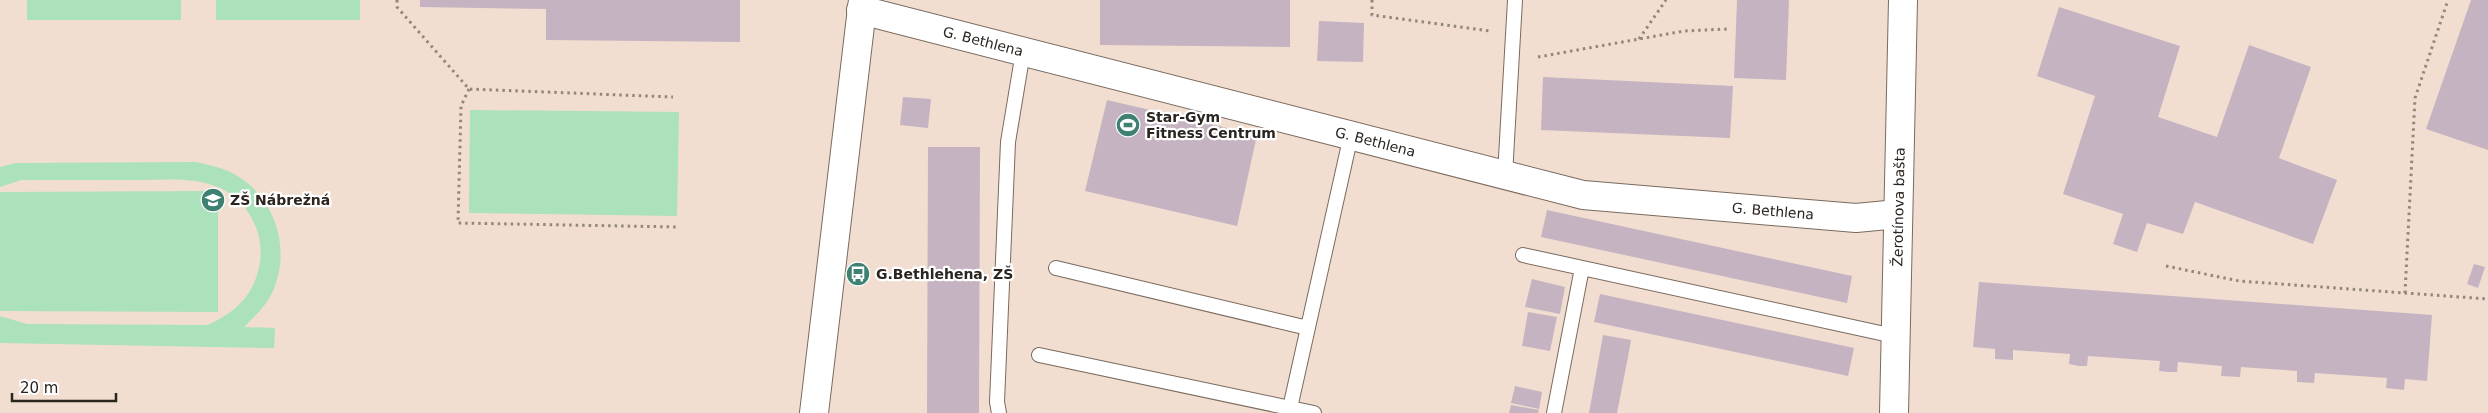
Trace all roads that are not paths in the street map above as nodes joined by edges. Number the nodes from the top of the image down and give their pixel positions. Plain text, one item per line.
1 (1515, 0) edge
2 (1903, 0) edge
3 (862, 5) edge
4 (1023, 52) junction
5 (1351, 136) junction
6 (1506, 175) junction
7 (1898, 214) junction
8 (1523, 255) dead end
9 (1056, 268) dead end
10 (1582, 268) junction
11 (1308, 328) junction
12 (1894, 336) junction
13 (1040, 354) dead end
14 (1290, 408) junction
15 (814, 413) edge
16 (1000, 413) edge
17 (1314, 413) edge
18 (1554, 413) edge
19 (1894, 413) edge

1 - 6 lane
2 - 7 street, Žerotínova bašta
3 - 4 street, G. Bethlena
3 - 15 street, G. Bethlena
4 - 5 street, G. Bethlena
4 - 16 lane
5 - 6 street, G. Bethlena
5 - 11 lane
6 - 7 street, G. Bethlena
7 - 12 street, Žerotínova bašta
8 - 10 lane
9 - 11 lane
10 - 12 lane
10 - 18 lane
11 - 14 lane
12 - 19 street, Žerotínova bašta
13 - 14 lane
14 - 17 lane

